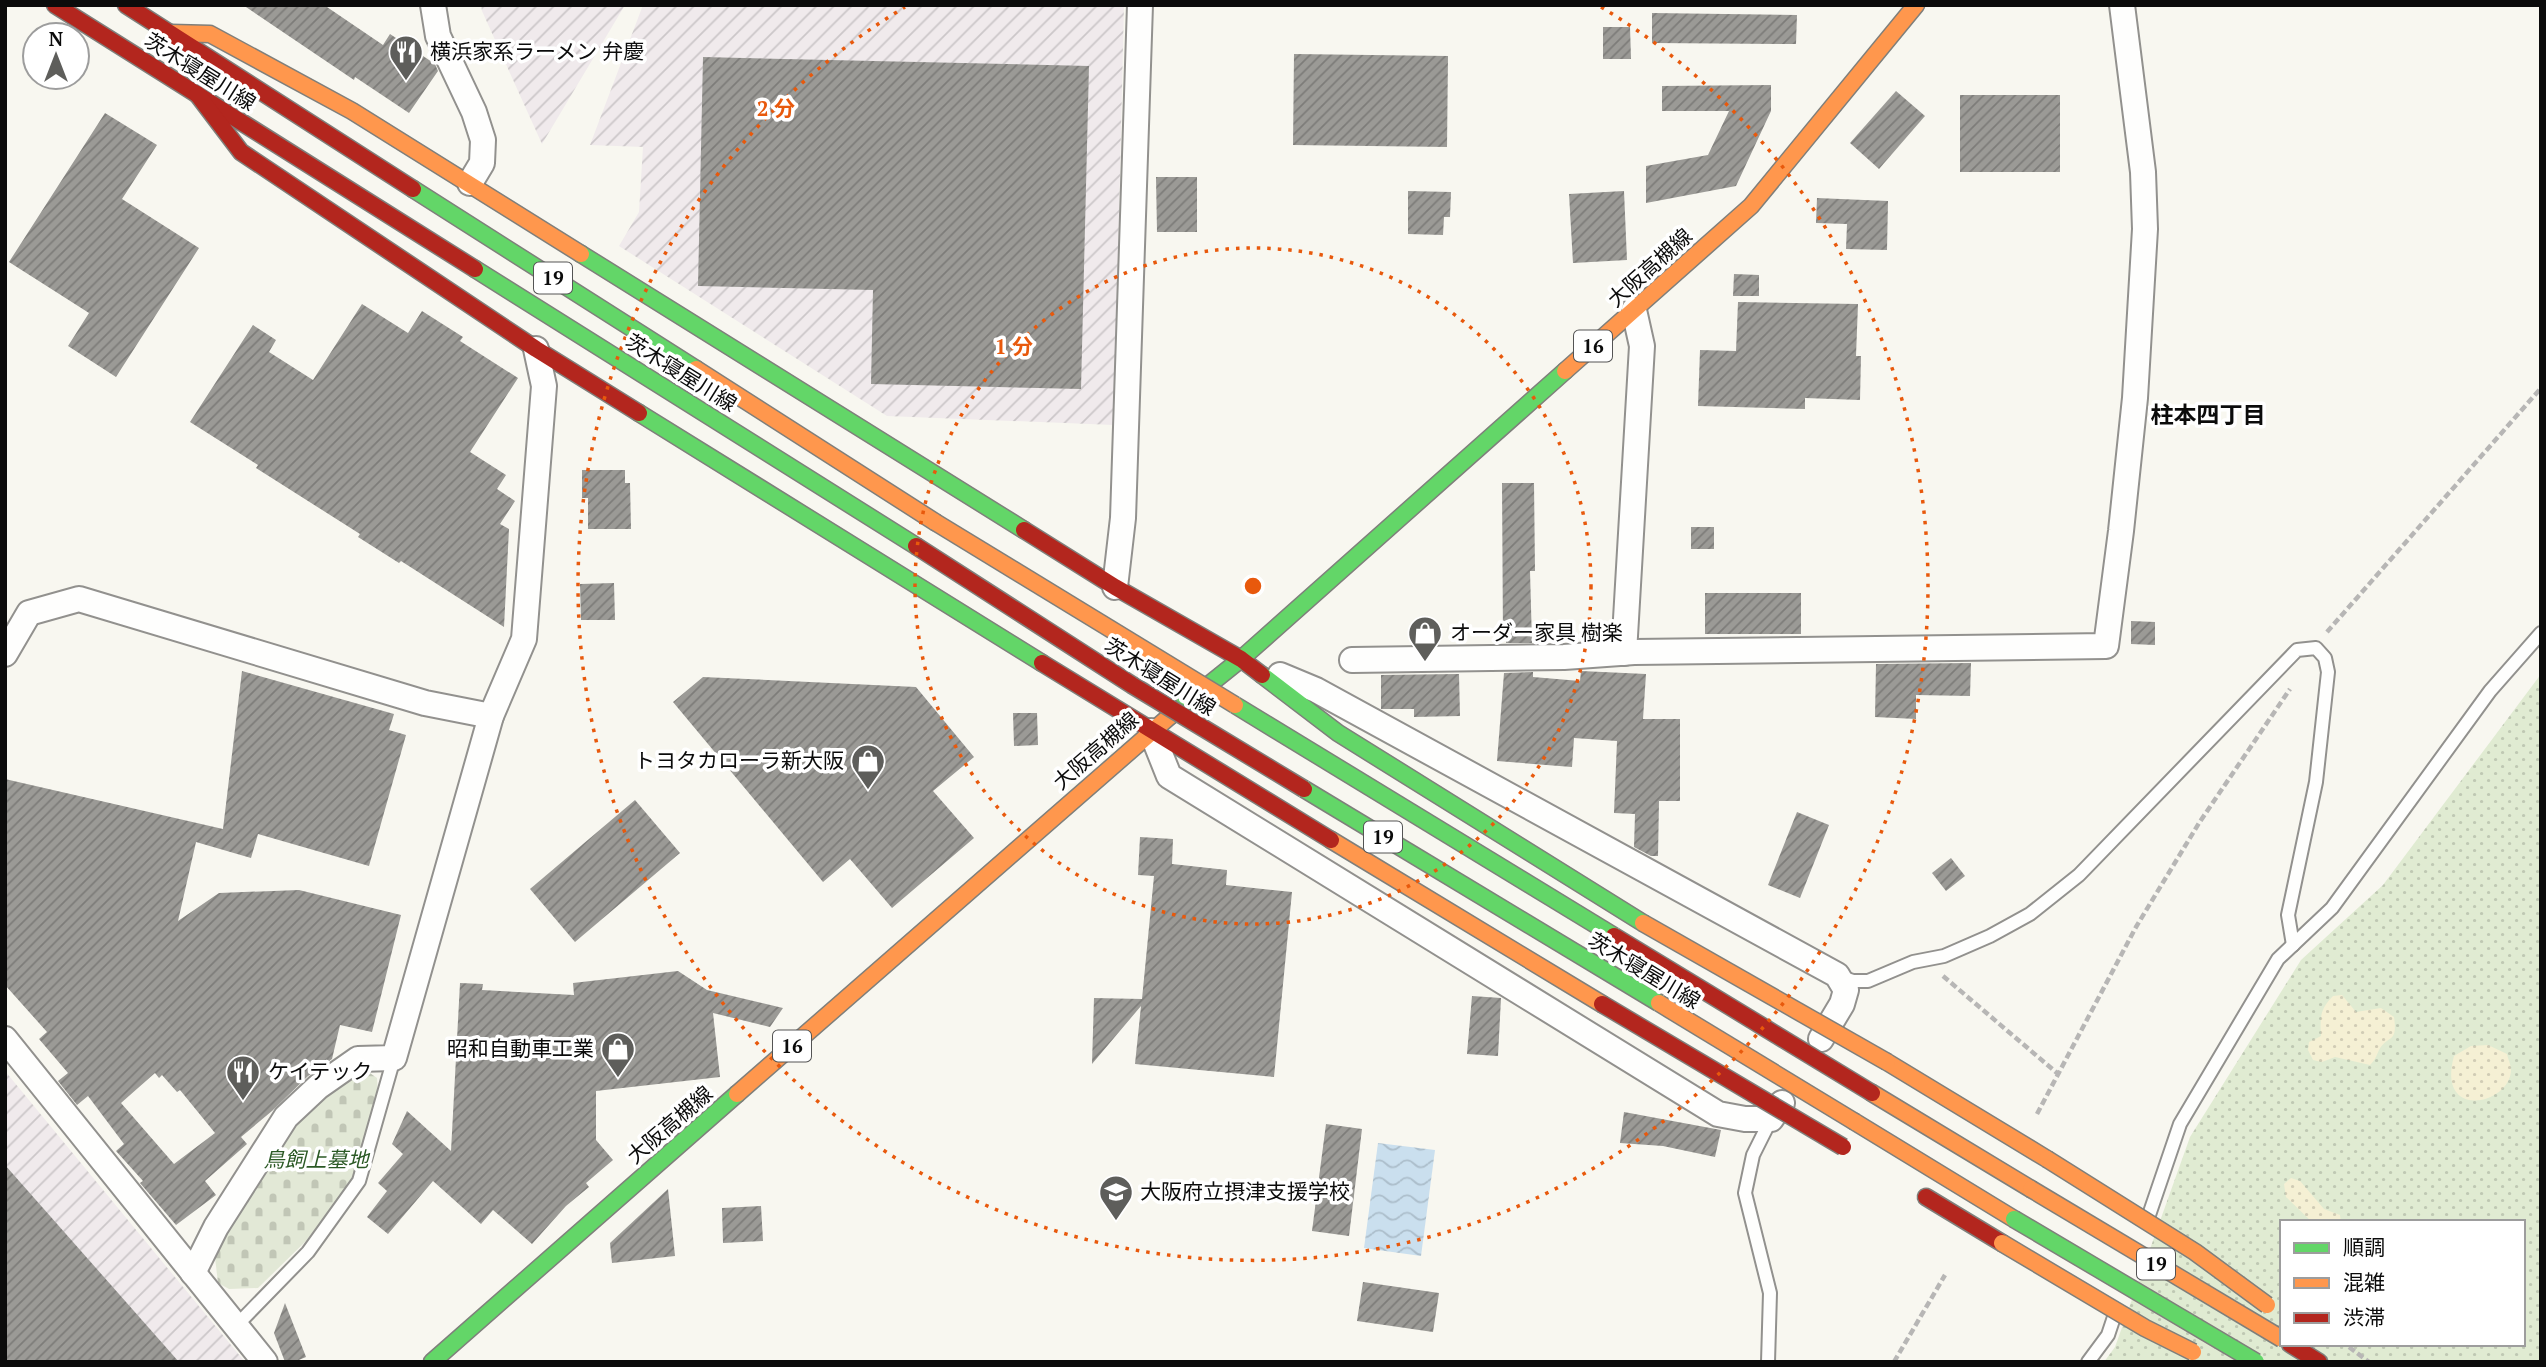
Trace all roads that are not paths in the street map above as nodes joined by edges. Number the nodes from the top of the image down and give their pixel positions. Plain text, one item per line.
1 (55, 5) edge
2 (126, 5) edge
3 (433, 5) edge
4 (1140, 5) edge
5 (1916, 5) edge
6 (2122, 5) edge
7 (171, 33) junction
8 (197, 94) junction
9 (470, 183) junction
10 (1634, 310) junction
11 (536, 349) junction
12 (1115, 587) junction
13 (2541, 633) edge
14 (1623, 653) junction
15 (5, 654) edge
16 (1241, 659) junction
17 (1352, 660) dead end
18 (491, 716) junction
19 (1151, 730) junction
20 (2293, 945) junction
21 (1837, 975) junction
22 (5, 1039) edge
23 (394, 1058) junction
24 (1772, 1119) junction
25 (1849, 1150) dead end
26 (1911, 1188) dead end
27 (2144, 1230) dead end
28 (2140, 1243) dead end
29 (193, 1273) junction
30 (2280, 1314) edge
31 (236, 1326) junction
32 (2280, 1338) edge
33 (2298, 1346) edge
34 (2323, 1352) edge
35 (2203, 1356) dead end
36 (265, 1362) edge
37 (432, 1362) edge
38 (1768, 1362) edge
39 (2088, 1362) edge
40 (2256, 1362) edge

1 - 8 main road, 茨木寝屋川線 / 19
2 - 7 main road, 茨木寝屋川線 / 19
3 - 9 street
4 - 12 street
5 - 10 main road, 大阪高槻線 / 16
6 - 14 street
7 - 9 main road
7 - 32 main road, 茨木寝屋川線 / 19, bridge
8 - 11 main road
8 - 40 main road, 茨木寝屋川線 / 19, bridge
9 - 12 main road
10 - 14 street
10 - 16 main road, 大阪高槻線 / 16
11 - 18 street
11 - 19 main road
12 - 16 main road
13 - 20 lane
14 - 17 street
15 - 18 street
16 - 19 main road, 大阪高槻線 / 16
16 - 21 street
16 - 30 main road, bridge
18 - 23 street
19 - 24 street
19 - 25 main road, bridge
19 - 37 main road, 大阪高槻線 / 16
20 - 21 lane
20 - 27 lane
21 - 24 street
22 - 29 street
23 - 29 street
23 - 31 lane
24 - 38 lane
26 - 35 main road, bridge
28 - 39 lane
29 - 31 street
31 - 36 street
33 - 34 main road

